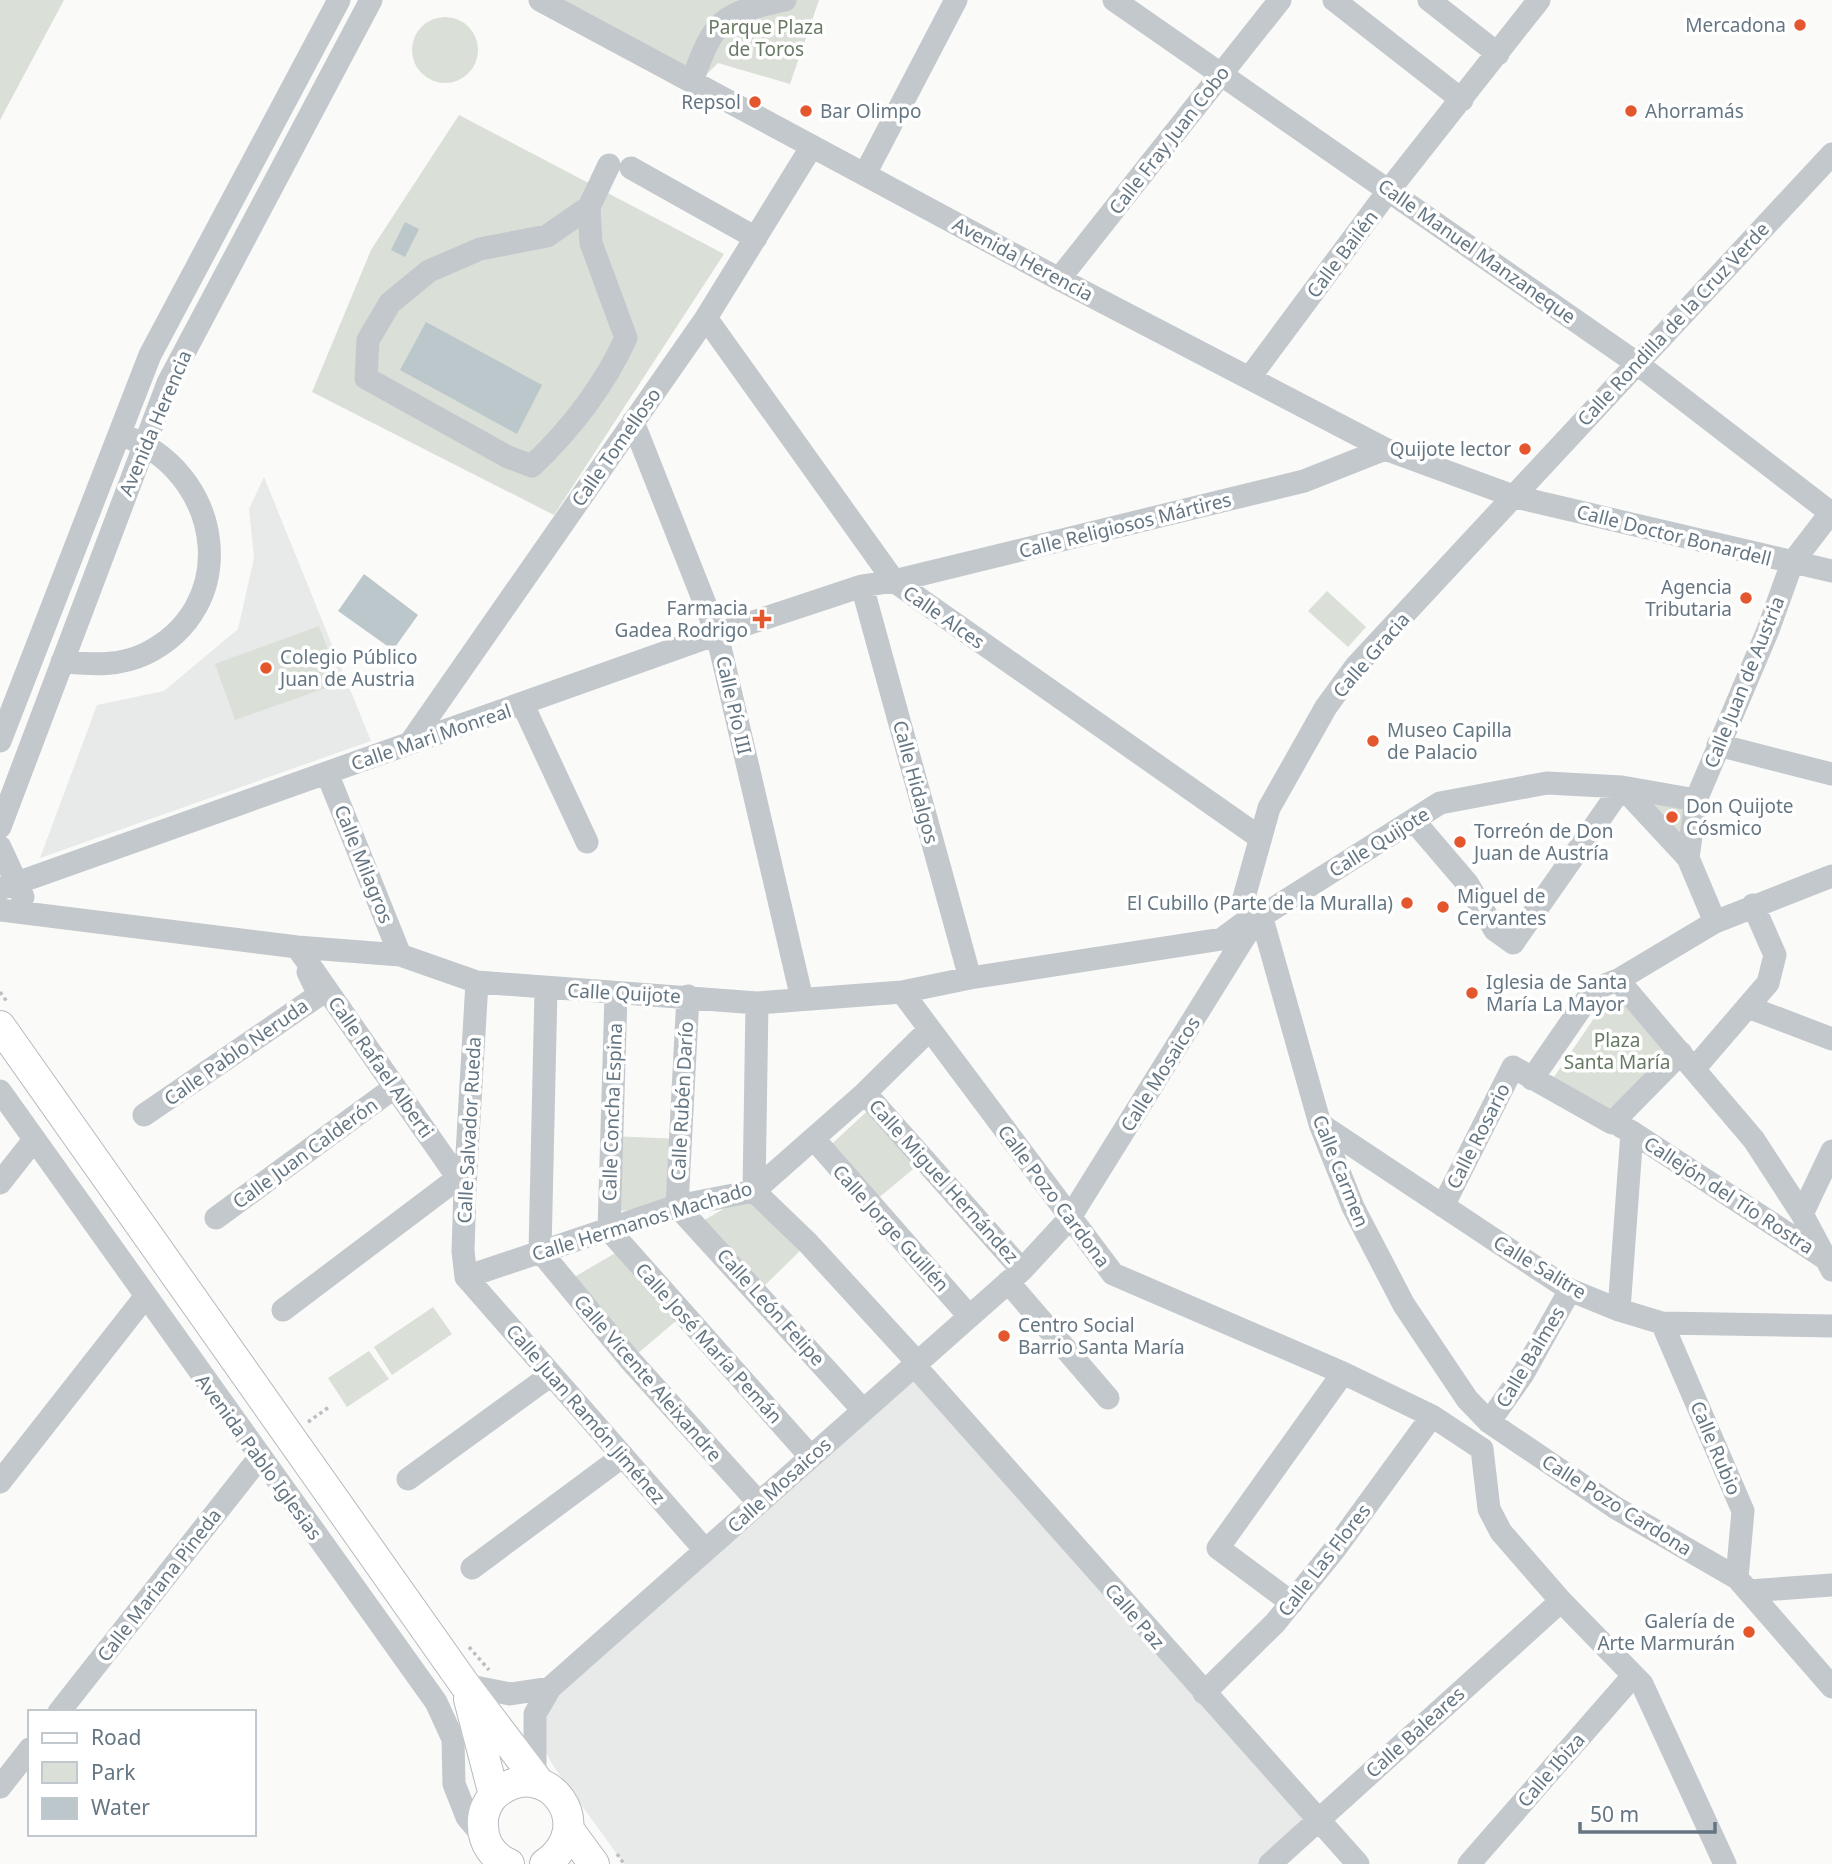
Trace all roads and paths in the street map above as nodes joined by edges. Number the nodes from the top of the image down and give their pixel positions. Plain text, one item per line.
1 (340, 0) edge
2 (371, 0) edge
3 (540, 0) edge
4 (785, 0) edge
5 (956, 0) edge
6 (1114, 0) edge
7 (1280, 0) edge
8 (1334, 0) edge
9 (1429, 0) edge
10 (1539, 0) edge
11 (1498, 54) junction
12 (1223, 73) junction
13 (692, 80) junction
14 (1462, 100) junction
15 (812, 146) junction
16 (1832, 154) edge
17 (865, 174) junction
18 (1389, 190) junction
19 (589, 207) junction
20 (756, 238) junction
21 (1059, 279) junction
22 (706, 318) junction
23 (1635, 362) junction
24 (1250, 377) junction
25 (633, 422) junction
26 (118, 433) junction
27 (144, 444) junction
28 (1385, 449) junction
29 (1517, 496) junction
30 (1831, 512) edge
31 (1792, 563) junction
32 (1832, 571) edge
33 (894, 582) junction
34 (862, 586) junction
35 (717, 634) junction
36 (62, 662) junction
37 (523, 705) junction
38 (0, 741) edge
39 (410, 743) junction
40 (1718, 746) junction
41 (327, 774) junction
42 (1832, 774) edge
43 (1622, 787) junction
44 (1696, 800) junction
45 (1414, 821) junction
46 (0, 827) edge
47 (1259, 837) junction
48 (587, 842) dead end
49 (0, 847) edge
50 (1688, 858) junction
51 (1832, 876) edge
52 (8, 887) edge
53 (1753, 905) junction
54 (0, 910) edge
55 (1255, 913) junction
56 (39, 915) junction
57 (1715, 922) junction
58 (297, 947) junction
59 (400, 955) junction
60 (970, 978) junction
61 (1618, 980) junction
62 (478, 982) junction
63 (546, 989) junction
64 (902, 992) junction
65 (616, 994) junction
66 (688, 996) junction
67 (802, 999) junction
68 (757, 1003) junction
69 (1748, 1007) junction
70 (0, 1026) edge
71 (929, 1030) junction
72 (1832, 1040) edge
73 (1687, 1061) junction
74 (1522, 1073) junction
75 (395, 1087) junction
76 (0, 1091) edge
77 (865, 1093) junction
78 (144, 1115) dead end
79 (1320, 1124) junction
80 (1622, 1128) junction
81 (814, 1139) junction
82 (33, 1141) junction
83 (1832, 1151) edge
84 (0, 1183) edge
85 (462, 1183) junction
86 (754, 1191) junction
87 (677, 1206) junction
88 (1443, 1206) junction
89 (1802, 1214) junction
90 (216, 1218) dead end
91 (1069, 1219) junction
92 (609, 1230) junction
93 (540, 1251) junction
94 (1829, 1264) edge
95 (1015, 1276) junction
96 (466, 1277) junction
97 (1570, 1290) junction
98 (145, 1297) junction
99 (283, 1310) dead end
100 (1619, 1310) junction
101 (970, 1316) junction
102 (1662, 1323) junction
103 (1832, 1326) edge
104 (916, 1364) junction
105 (1343, 1373) junction
106 (551, 1375) junction
107 (1108, 1398) dead end
108 (1467, 1399) junction
109 (329, 1407) dead end
110 (863, 1410) junction
111 (1440, 1421) junction
112 (308, 1422) dead end
113 (1494, 1425) junction
114 (1482, 1449) junction
115 (622, 1456) junction
116 (810, 1456) junction
117 (259, 1458) junction
118 (408, 1479) dead end
119 (0, 1482) edge
120 (759, 1503) junction
121 (705, 1550) junction
122 (472, 1568) dead end
123 (1743, 1585) junction
124 (1832, 1585) edge
125 (1561, 1601) junction
126 (1292, 1603) junction
127 (1633, 1675) junction
128 (465, 1685) junction
129 (1832, 1687) edge
130 (550, 1688) junction
131 (1204, 1693) junction
132 (61, 1710) edge
133 (28, 1752) edge
134 (538, 1778) junction
135 (0, 1787) edge
136 (494, 1795) junction
137 (1317, 1821) junction
138 (569, 1830) junction
139 (498, 1856) edge
140 (1717, 1859) edge
141 (545, 1864) edge
142 (594, 1864) edge
143 (1270, 1864) edge
144 (1357, 1864) edge
145 (1469, 1864) edge

1 - 26 street, Avenida Herencia
2 - 27 street, Avenida Herencia
3 - 13 street, Avenida Herencia
4 - 13 street
5 - 17 street
6 - 12 street, Calle Manuel Manzaneque
7 - 12 street, Calle Fray Juan Cobo
8 - 14 street
9 - 11 street
10 - 11 street, Calle Bailén
11 - 14 street, Calle Bailén
12 - 18 street, Calle Manuel Manzaneque
12 - 21 street, Calle Fray Juan Cobo
13 - 15 street, Avenida Herencia
14 - 18 street, Calle Bailén
15 - 17 street, Avenida Herencia
15 - 20 street, Calle Tomelloso
16 - 23 street, Calle Rondilla de la Cruz Verde
17 - 21 street, Avenida Herencia
18 - 23 street, Calle Manuel Manzaneque
18 - 24 street, Calle Bailén
19 - 19 street
19 - 20 street
20 - 22 street, Calle Tomelloso
21 - 24 street, Avenida Herencia
22 - 25 street, Calle Tomelloso
22 - 33 street, Calle Alces
23 - 29 street, Calle Rondilla de la Cruz Verde
23 - 30 street, Calle Manuel Manzaneque
24 - 28 street, Avenida Herencia
25 - 35 street, Calle Pío III
25 - 39 street, Calle Tomelloso
26 - 27 street
26 - 38 street, Avenida Herencia
27 - 36 street, Avenida Herencia
27 - 36 street
28 - 29 street, Avenida Herencia
28 - 33 street, Calle Religiosos Mártires
29 - 31 street, Calle Doctor Bonardell
29 - 47 street, Calle Gracia
30 - 31 street, Calle Juan de Austria
31 - 32 street, Calle Doctor Bonardell
31 - 40 street, Calle Juan de Austria
33 - 34 street, Calle Religiosos Mártires
33 - 47 street, Calle Alces
34 - 35 street, Calle Mari Monreal
34 - 60 street, Calle Hidalgos
35 - 37 street, Calle Mari Monreal
35 - 67 street, Calle Pío III
36 - 46 street, Avenida Herencia
37 - 39 street, Calle Mari Monreal
37 - 48 street
39 - 41 street, Calle Mari Monreal
40 - 42 street
40 - 44 street, Calle Juan de Austria
41 - 52 street, Calle Mari Monreal
41 - 59 street, Calle Milagros
43 - 44 street, Calle Quijote
43 - 45 street, Calle Quijote
43 - 45 street
43 - 50 street
44 - 50 street, Calle Juan de Austria
45 - 55 street, Calle Quijote
47 - 55 street, Calle Gracia
49 - 52 street
50 - 57 street
51 - 53 street, Calle Rosario
52 - 56 street
53 - 57 street, Calle Rosario
53 - 69 street
54 - 56 street, Calle Quijote
55 - 60 street, Calle Quijote
55 - 79 street, Calle Carmen
55 - 91 street, Calle Mosaicos
56 - 58 street, Calle Quijote
57 - 61 street, Calle Rosario
58 - 59 street, Calle Quijote
58 - 75 street, Calle Rafael Alberti
58 - 78 street, Calle Pablo Neruda
59 - 62 street, Calle Quijote
60 - 64 street, Calle Quijote
61 - 73 street
61 - 74 street, Calle Rosario
62 - 63 street, Calle Quijote
62 - 85 street, Calle Salvador Rueda
63 - 65 street, Calle Quijote
63 - 93 street
64 - 67 street, Calle Quijote
64 - 71 street, Calle Pozo Cardona
65 - 66 street, Calle Quijote
65 - 92 street, Calle Concha Espina
66 - 68 street, Calle Quijote
66 - 87 street, Calle Rubén Darío
67 - 68 street, Calle Quijote
68 - 86 street
69 - 72 street
69 - 73 street
70 - 128 main road, Avenida Pablo Iglesias
71 - 77 street, Calle Hermanos Machado
71 - 91 street, Calle Pozo Cardona
73 - 80 street
73 - 89 street
74 - 80 street
74 - 88 street, Calle Rosario
75 - 85 street, Calle Rafael Alberti
75 - 90 street, Calle Juan Calderón
76 - 82 street, Avenida Pablo Iglesias
77 - 81 street, Calle Hermanos Machado
77 - 95 street, Calle Miguel Hernández
79 - 88 street, Calle Salitre
79 - 108 street, Calle Carmen
80 - 94 street, Callejón del Tío Rostra
80 - 100 street
81 - 86 street, Calle Hermanos Machado
81 - 101 street, Calle Jorge Guillén
82 - 84 street
82 - 98 street, Avenida Pablo Iglesias
83 - 89 street
85 - 96 street, Calle Salvador Rueda
85 - 99 street
86 - 87 street, Calle Hermanos Machado
86 - 104 street, Calle Paz
87 - 92 street, Calle Hermanos Machado
87 - 110 street, Calle León Felipe
88 - 97 street, Calle Salitre
89 - 94 street
91 - 95 street, Calle Mosaicos
91 - 105 street, Calle Pozo Cardona
92 - 93 street, Calle Hermanos Machado
92 - 116 street, Calle José María Pemán
93 - 96 street, Calle Hermanos Machado
93 - 120 street, Calle Vicente Aleixandre
95 - 101 street, Calle Mosaicos
95 - 107 street
96 - 106 street, Calle Juan Ramón Jiménez
97 - 100 street, Calle Salitre
97 - 113 street, Calle Balmes
98 - 117 street, Avenida Pablo Iglesias
98 - 119 street
100 - 102 street, Calle Salitre
101 - 104 street, Calle Mosaicos
102 - 103 street, Calle Salitre
102 - 123 street, Calle Rubio
104 - 110 street, Calle Mosaicos
104 - 131 street, Calle Paz
105 - 111 street, Calle Pozo Cardona
105 - 126 street
106 - 115 street, Calle Juan Ramón Jiménez
106 - 118 street
108 - 111 street, Calle Las Flores
108 - 113 street, Calle Carmen
109 - 112 path
110 - 116 street, Calle Mosaicos
111 - 114 street, Calle Pozo Cardona
111 - 126 street, Calle Las Flores
113 - 114 street, Calle Balmes
113 - 123 street, Calle Pozo Cardona
114 - 125 street
115 - 121 street, Calle Juan Ramón Jiménez
115 - 122 street
116 - 120 street, Calle Mosaicos
117 - 132 street, Calle Mariana Pineda
117 - 139 street, Avenida Pablo Iglesias
120 - 121 street, Calle Mosaicos
121 - 130 street, Calle Mosaicos
123 - 124 street
123 - 129 street, Calle Pozo Cardona
125 - 127 street
125 - 137 street, Calle Baleares
126 - 131 street, Calle Las Flores
127 - 140 street
127 - 145 street, Calle Ibiza
128 - 130 street
128 - 134 main road, Avenida Pablo Iglesias
128 - 136 main road, Avenida Pablo Iglesias
130 - 134 street, Calle Mosaicos
131 - 137 street, Calle Paz
133 - 135 street
134 - 136 main road
134 - 138 main road, Avenida Pablo Iglesias
136 - 139 main road
137 - 143 street, Calle Baleares
137 - 144 street, Calle Paz
138 - 141 main road
138 - 142 main road

